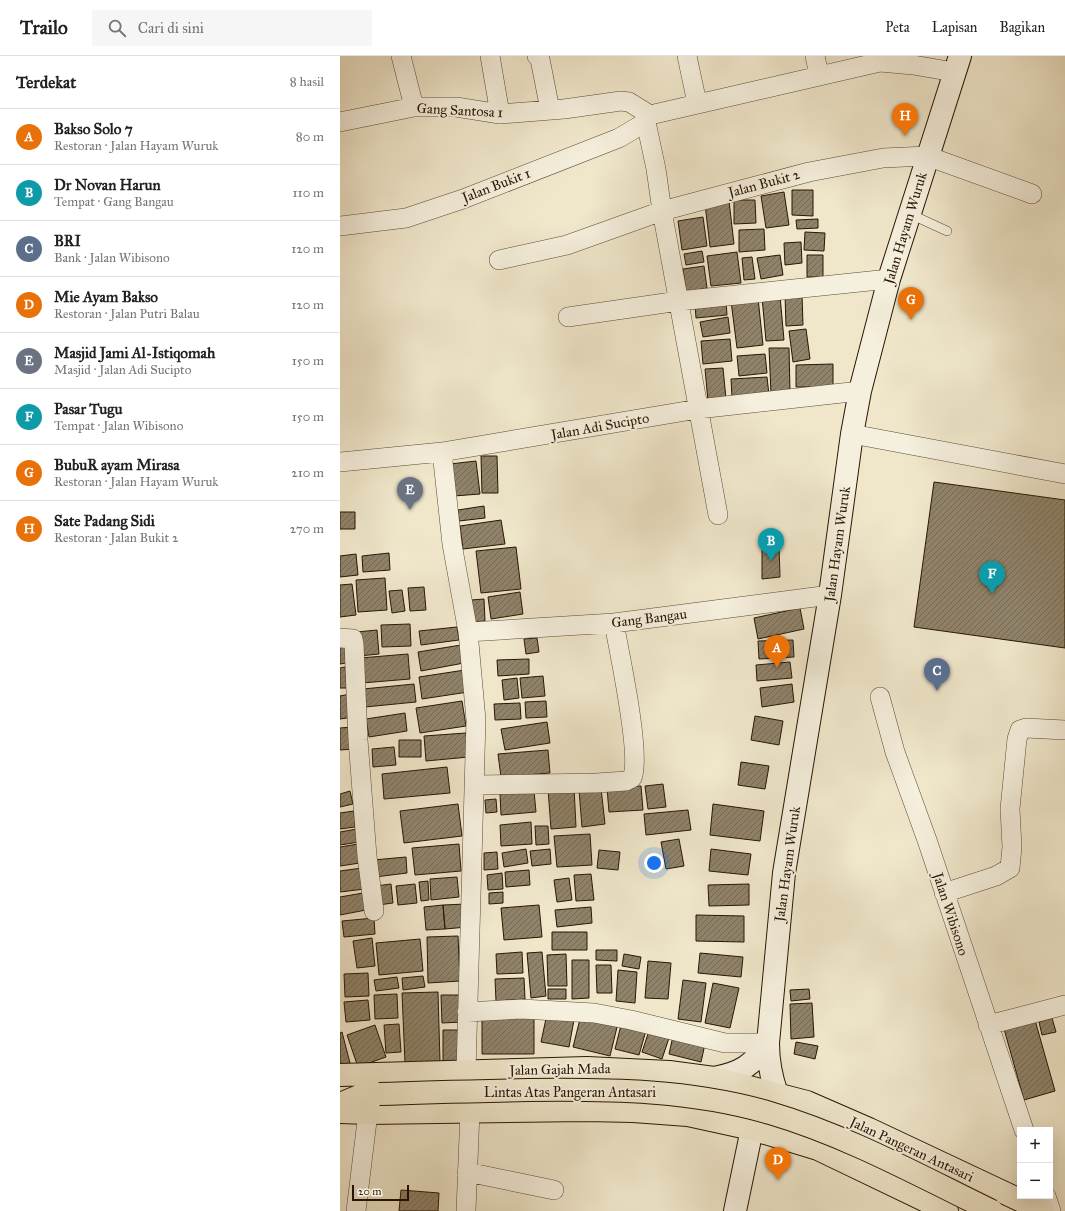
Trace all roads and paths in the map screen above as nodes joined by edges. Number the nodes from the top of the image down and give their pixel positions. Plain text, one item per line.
1 (401, 56) edge
2 (490, 56) edge
3 (537, 56) edge
4 (687, 56) edge
5 (815, 56) edge
6 (957, 64) edge
7 (819, 75) junction
8 (697, 103) junction
9 (414, 107) junction
10 (550, 110) junction
11 (500, 114) junction
12 (648, 118) junction
13 (340, 122) edge
14 (927, 156) junction
15 (1032, 194) dead end
16 (662, 211) junction
17 (910, 214) junction
18 (340, 226) edge
19 (947, 231) dead end
20 (499, 260) dead end
21 (889, 279) junction
22 (679, 300) junction
23 (568, 317) dead end
24 (860, 391) junction
25 (698, 409) junction
26 (852, 434) junction
27 (442, 452) junction
28 (340, 462) edge
29 (1065, 474) edge
30 (718, 515) dead end
31 (830, 595) junction
32 (614, 623) junction
33 (468, 632) junction
34 (340, 638) edge
35 (880, 697) dead end
36 (1065, 730) edge
37 (476, 785) junction
38 (944, 893) junction
39 (374, 911) dead end
40 (1065, 1005) edge
41 (467, 1012) junction
42 (988, 1025) junction
43 (768, 1043) junction
44 (635, 1070) junction
45 (466, 1071) junction
46 (340, 1075) edge
47 (693, 1075) junction
48 (714, 1078) junction
49 (340, 1082) edge
50 (778, 1094) junction
51 (370, 1100) junction
52 (340, 1104) edge
53 (470, 1111) junction
54 (633, 1111) junction
55 (340, 1112) edge
56 (688, 1115) junction
57 (1023, 1127) edge
58 (752, 1129) junction
59 (904, 1146) junction
60 (949, 1166) junction
61 (467, 1172) junction
62 (891, 1184) junction
63 (554, 1190) dead end
64 (1047, 1199) edge
65 (939, 1207) edge
66 (356, 1211) edge
67 (466, 1211) edge
68 (736, 1211) edge
69 (992, 1211) edge
70 (1043, 1211) edge
71 (1051, 1211) edge

1 - 9 street
2 - 11 street
3 - 10 street
4 - 8 street
5 - 7 street
6 - 7 street, Jalan Bukit 1
6 - 14 street, Jalan Hayam Wuruk
7 - 8 street, Jalan Bukit 1
8 - 12 street, Jalan Bukit 1
9 - 11 street, Gang Santosa 1
9 - 13 street, Gang Santosa 1
10 - 11 street, Gang Santosa 1
10 - 12 street, Gang Santosa 1
12 - 16 street
12 - 18 street, Jalan Bukit 1
14 - 15 street, Jalan Bukit 2
14 - 16 street, Jalan Bukit 2
14 - 17 street, Jalan Hayam Wuruk
16 - 20 street, Jalan Bukit 2
16 - 22 street
17 - 19 lane
17 - 21 street, Jalan Hayam Wuruk
21 - 22 street
21 - 24 street, Jalan Hayam Wuruk
22 - 23 street
22 - 25 street
24 - 25 street, Jalan Adi Sucipto
24 - 26 street, Jalan Hayam Wuruk
25 - 27 street, Jalan Adi Sucipto
25 - 30 street
26 - 29 street
26 - 31 street, Jalan Hayam Wuruk
27 - 28 street, Jalan Adi Sucipto
27 - 33 street
31 - 32 street, Gang Bangau
31 - 43 street, Jalan Hayam Wuruk
32 - 33 street, Gang Bangau
32 - 37 street
33 - 37 street
34 - 39 street
35 - 38 street, Jalan Wibisono
36 - 38 street
37 - 41 street
38 - 42 street, Jalan Wibisono
40 - 42 street
41 - 43 street
41 - 45 street
42 - 57 street, Jalan Wibisono
43 - 48 street
43 - 50 street, Jalan Hayam Wuruk
44 - 45 main road, Jalan Gajah Mada
44 - 47 main road, Jalan Gajah Mada
44 - 54 main road
45 - 46 main road, Jalan Gajah Mada
47 - 48 main road, Jalan Gajah Mada
47 - 56 main road
48 - 50 main road, Jalan Gajah Mada
49 - 51 main road, Lintas Atas Pangeran Antasari
50 - 59 main road, Jalan Pangeran Antasari
51 - 52 main road, Lintas Atas Pangeran Antasari
51 - 53 main road
51 - 55 main road
51 - 66 street
51 - 69 main road, Lintas Atas Pangeran Antasari, bridge
53 - 54 main road
53 - 61 street
54 - 56 main road
56 - 58 main road
58 - 62 main road
58 - 68 street
59 - 60 main road, Jalan Pangeran Antasari
59 - 62 main road
60 - 65 main road
60 - 70 main road, Jalan Pangeran Antasari
61 - 63 street
61 - 67 street
62 - 65 main road
64 - 71 street

